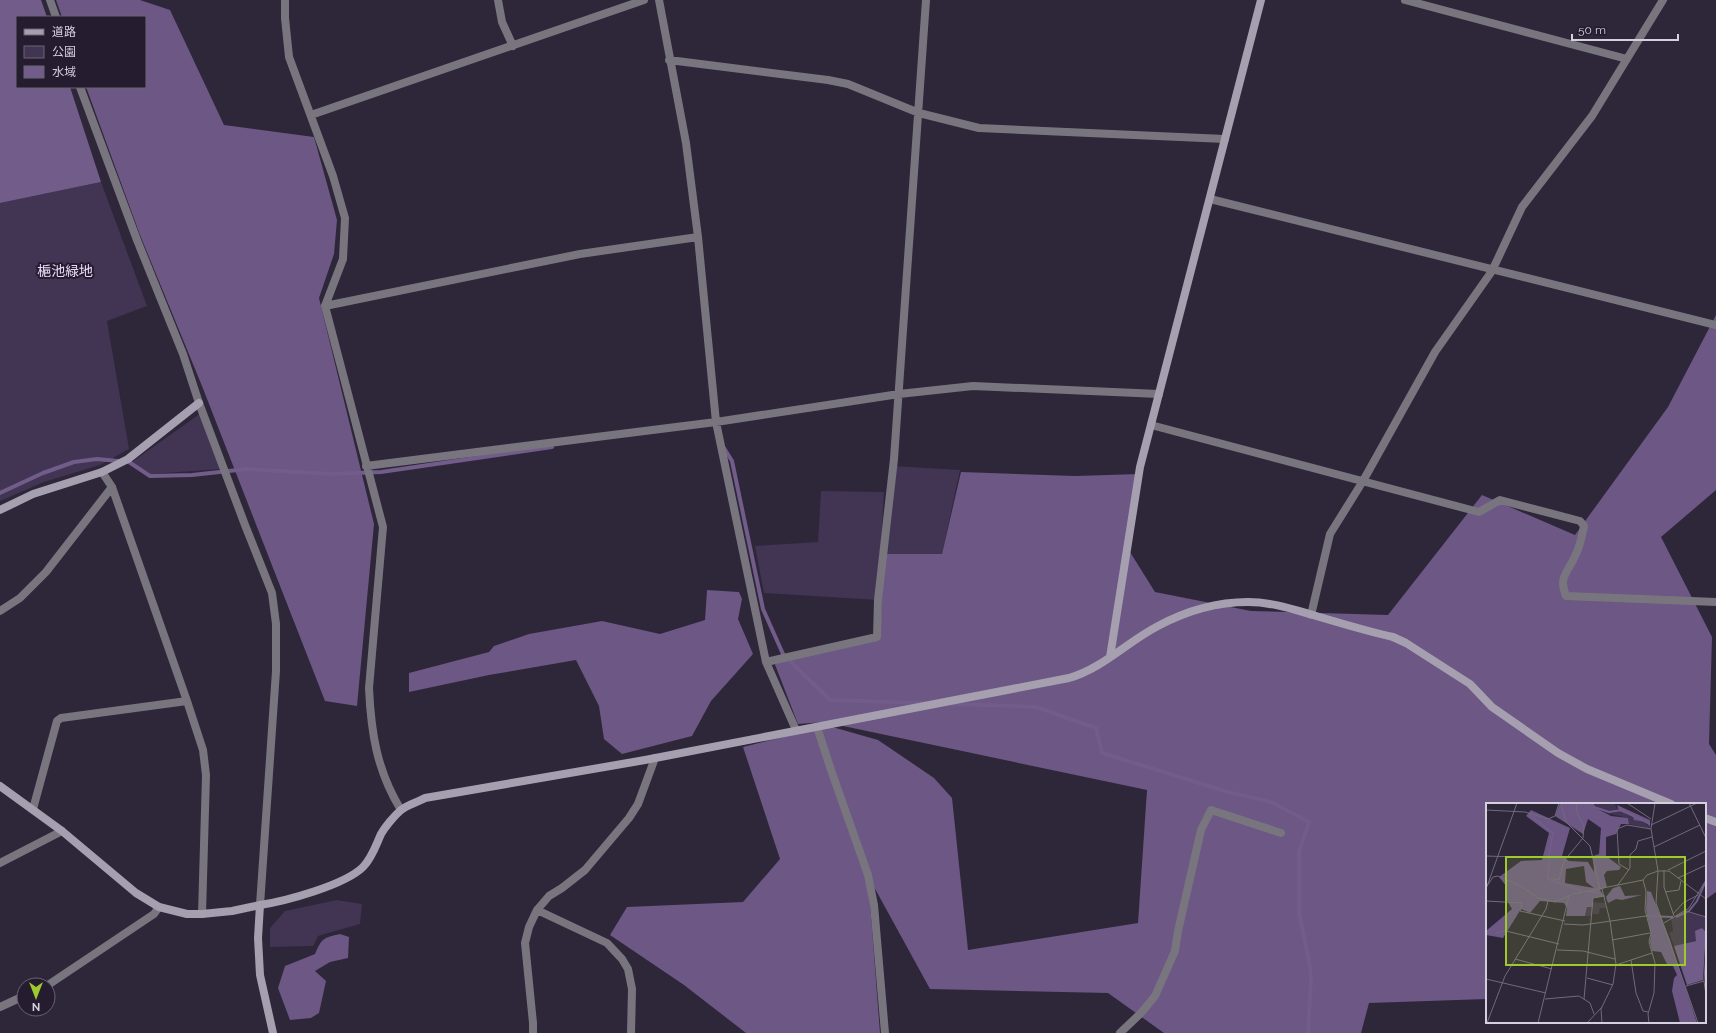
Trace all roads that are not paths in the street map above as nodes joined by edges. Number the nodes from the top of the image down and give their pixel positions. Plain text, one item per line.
1 (50, 0) edge
2 (285, 0) edge
3 (498, 0) edge
4 (644, 0) edge
5 (659, 0) edge
6 (926, 0) edge
7 (1261, 0) edge
8 (1405, 0) edge
9 (1663, 0) edge
10 (56, 16) edge
11 (513, 46) junction
12 (1626, 59) junction
13 (669, 60) junction
14 (80, 88) edge
15 (919, 113) junction
16 (311, 115) junction
17 (1226, 138) junction
18 (1210, 199) junction
19 (698, 237) junction
20 (1492, 270) junction
21 (326, 306) junction
22 (1716, 326) edge
23 (899, 394) junction
24 (1158, 394) junction
25 (199, 403) junction
26 (716, 422) junction
27 (1151, 425) junction
28 (366, 466) junction
29 (102, 472) junction
30 (1363, 481) junction
31 (112, 487) junction
32 (0, 510) edge
33 (1716, 602) edge
34 (0, 611) edge
35 (1311, 615) junction
36 (1110, 657) junction
37 (766, 662) junction
38 (187, 701) junction
39 (817, 727) junction
40 (796, 730) junction
41 (655, 758) junction
42 (0, 786) edge
43 (1669, 803) edge
44 (33, 809) junction
45 (401, 810) junction
46 (1706, 818) edge
47 (1716, 822) edge
48 (62, 831) junction
49 (1281, 833) dead end
50 (0, 863) edge
51 (260, 905) junction
52 (159, 907) junction
53 (537, 910) junction
54 (202, 914) junction
55 (56, 980) edge
56 (16, 1000) edge
57 (0, 1007) edge
58 (273, 1033) edge
59 (533, 1033) edge
60 (631, 1033) edge
61 (885, 1033) edge
62 (1120, 1033) edge

1 - 10 street
2 - 16 street
3 - 11 street
4 - 11 street
5 - 13 street
6 - 15 street
7 - 17 street
8 - 12 street
9 - 12 street
11 - 16 street
12 - 20 street
13 - 15 street
13 - 19 street
14 - 25 street
15 - 17 street
15 - 23 street
16 - 21 street
17 - 18 street
18 - 20 street
18 - 24 street
19 - 21 street
19 - 26 street
20 - 22 street
20 - 30 street
21 - 28 street
23 - 24 street
23 - 26 street
23 - 37 street
24 - 27 street
25 - 29 street
25 - 51 street
26 - 28 street
26 - 37 street
27 - 30 street
27 - 36 street
28 - 45 street
29 - 31 street
29 - 32 street
30 - 33 street
30 - 35 street
31 - 34 street
31 - 38 street
35 - 36 street
35 - 43 street
36 - 39 street
37 - 40 street
38 - 44 street
38 - 54 street
39 - 40 street
39 - 61 street
40 - 41 street
41 - 45 street
41 - 53 street
42 - 44 street
44 - 48 street
45 - 51 street
46 - 47 street
48 - 50 street
48 - 52 street
49 - 62 street
51 - 54 street
51 - 58 street
52 - 54 street
52 - 55 street
53 - 59 street
53 - 60 street
56 - 57 street

